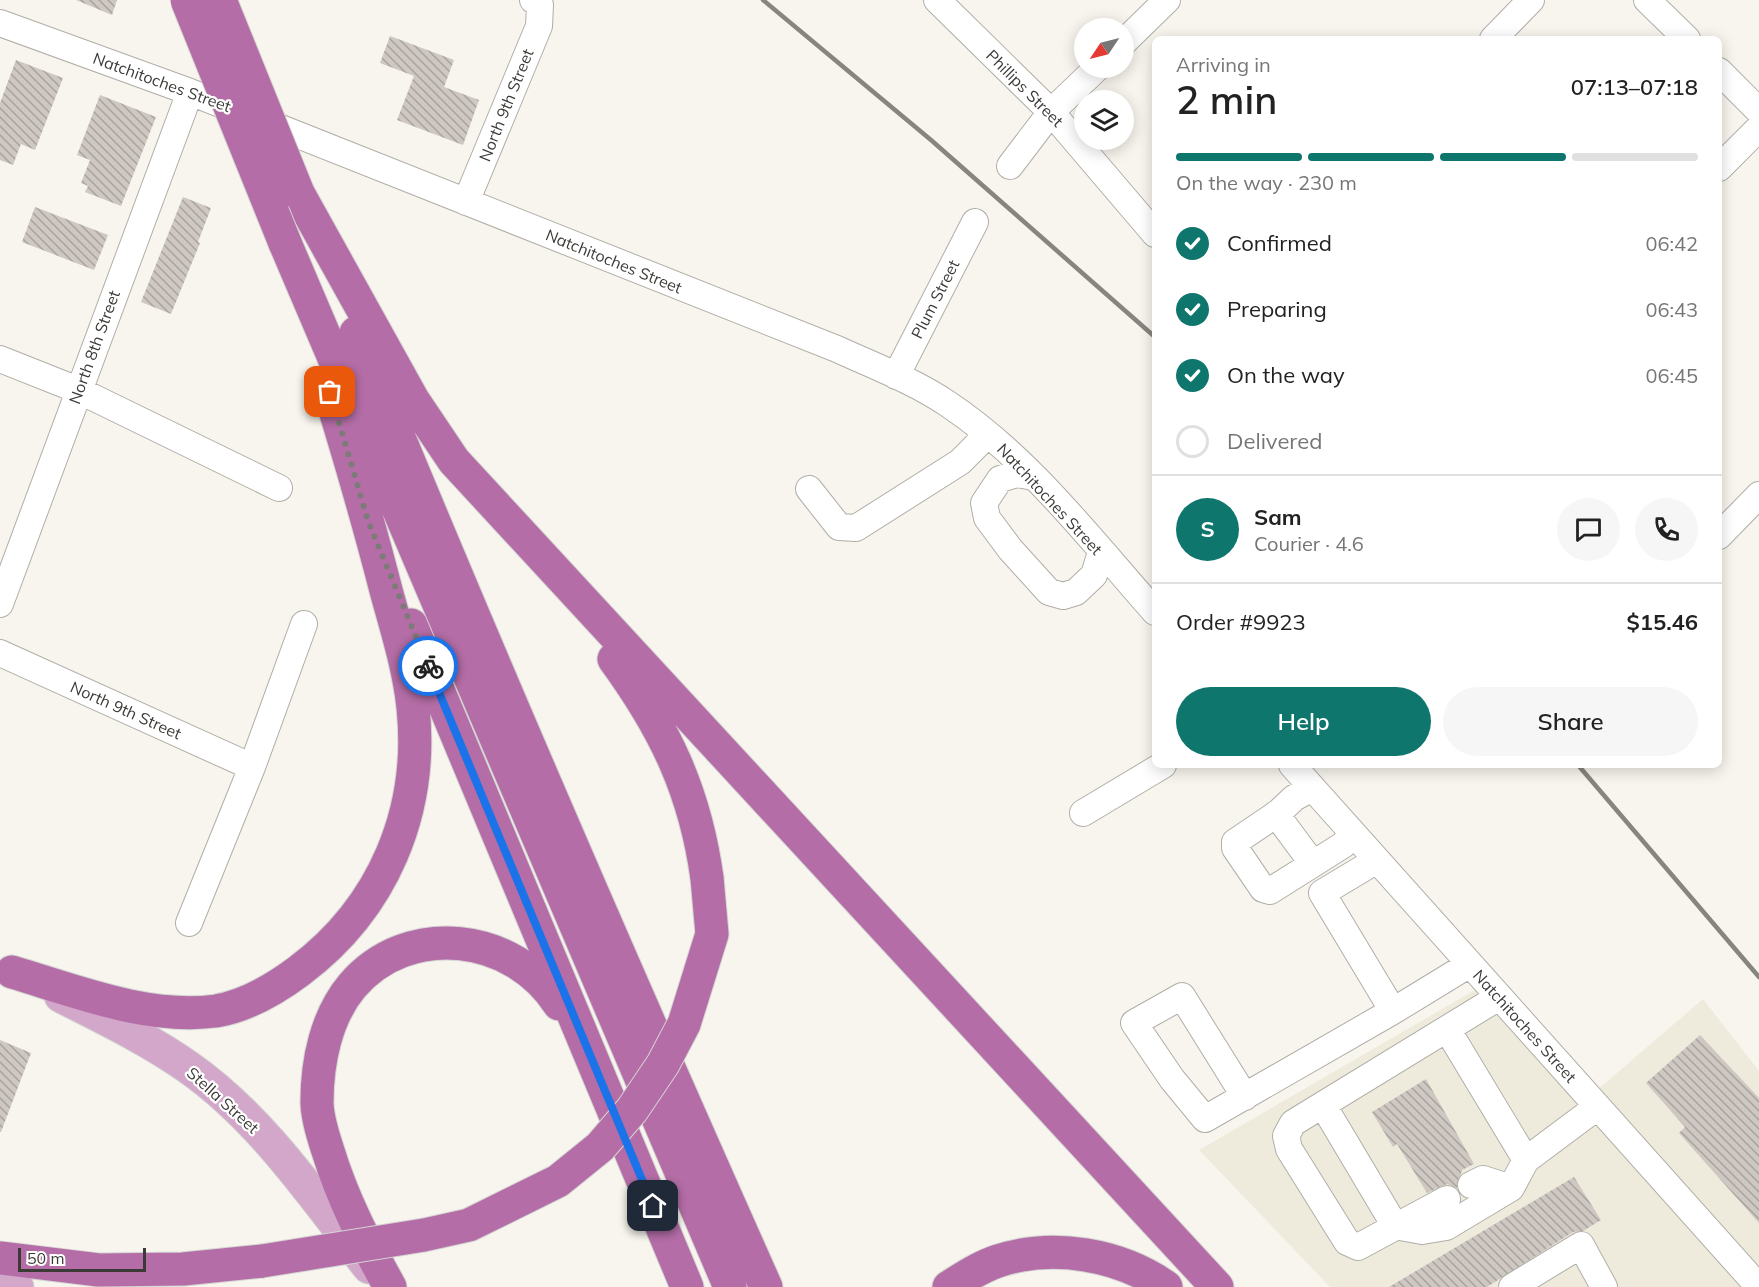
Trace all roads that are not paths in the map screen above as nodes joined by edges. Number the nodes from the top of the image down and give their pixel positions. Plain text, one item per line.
1 (187, 0) edge
2 (220, 0) edge
3 (937, 0) edge
4 (1167, 0) edge
5 (1531, 0) edge
6 (1647, 0) edge
7 (536, 3) edge
8 (0, 23) edge
9 (1134, 32) edge
10 (1496, 36) edge
11 (1684, 36) edge
12 (1722, 74) edge
13 (1087, 78) edge
14 (190, 92) junction
15 (1759, 111) edge
16 (1051, 112) junction
17 (1759, 128) edge
18 (1722, 165) edge
19 (1010, 166) dead end
20 (298, 193) junction
21 (466, 202) junction
22 (975, 222) dead end
23 (1152, 230) edge
24 (285, 243) junction
25 (0, 359) edge
26 (896, 376) junction
27 (78, 390) junction
28 (981, 429) junction
29 (454, 461) junction
30 (1034, 477) junction
31 (279, 488) dead end
32 (809, 489) dead end
33 (1759, 495) edge
34 (368, 521) junction
35 (1722, 533) edge
36 (1101, 552) junction
37 (0, 604) edge
38 (1152, 609) edge
39 (304, 624) dead end
40 (0, 653) edge
41 (252, 767) junction
42 (1158, 768) edge
43 (1295, 768) edge
44 (1312, 788) junction
45 (1083, 813) dead end
46 (1276, 814) junction
47 (1353, 834) junction
48 (1377, 860) junction
49 (1313, 864) junction
50 (189, 923) dead end
51 (1470, 964) junction
52 (6, 969) edge
53 (1499, 997) junction
54 (1393, 1011) junction
55 (1448, 1029) junction
56 (600, 1083) junction
57 (1245, 1096) junction
58 (1323, 1105) junction
59 (1597, 1107) junction
60 (1526, 1160) junction
61 (1471, 1185) dead end
62 (1511, 1188) junction
63 (1448, 1199) dead end
64 (1395, 1226) junction
65 (0, 1258) edge
66 (0, 1281) edge
67 (17, 1287) edge
68 (385, 1287) edge
69 (390, 1287) edge
70 (687, 1287) edge
71 (730, 1287) edge
72 (766, 1287) edge
73 (949, 1287) edge
74 (1166, 1287) edge
75 (1217, 1287) edge
76 (1512, 1287) edge
77 (1604, 1287) edge
78 (1759, 1287) edge

1 - 24 highway, bridge
2 - 20 highway, bridge
3 - 16 street, Phillips Street
4 - 9 street
5 - 10 street
6 - 11 street
7 - 21 street, North 9th Street
8 - 14 street, Natchitoches Street
12 - 15 street
13 - 16 street
14 - 21 street, Natchitoches Street
14 - 27 street, North 8th Street
16 - 19 street
16 - 23 street, Phillips Street
17 - 18 street
20 - 29 highway
20 - 72 highway
21 - 26 street, Natchitoches Street
22 - 26 street, Plum Street
24 - 34 highway
24 - 71 highway
25 - 27 street
26 - 28 street, Natchitoches Street
27 - 31 street
27 - 37 street, North 8th Street
28 - 30 street, Natchitoches Street
28 - 32 street
29 - 65 highway, bridge
29 - 75 highway
30 - 36 street, Natchitoches Street
30 - 36 street
33 - 35 street
34 - 52 highway
34 - 56 highway
36 - 38 street, Natchitoches Street
39 - 41 street
40 - 41 street, North 9th Street
41 - 50 street
42 - 45 street
43 - 44 street, Natchitoches Street
44 - 46 street
44 - 47 street, Natchitoches Street
46 - 49 street
46 - 49 street
47 - 48 street, Natchitoches Street
47 - 49 street
48 - 51 street, Natchitoches Street
48 - 54 street
51 - 53 street, Natchitoches Street
51 - 54 street
52 - 68 main road, Stella Street
53 - 55 street
53 - 59 street, Natchitoches Street
54 - 57 street
55 - 58 street
55 - 60 street
56 - 69 highway
56 - 70 highway
57 - 57 street
58 - 64 street
58 - 64 street
59 - 60 street
59 - 78 street, Natchitoches Street
60 - 62 street
61 - 62 street
62 - 64 street
63 - 64 street
66 - 67 main road
73 - 74 highway
76 - 77 street

